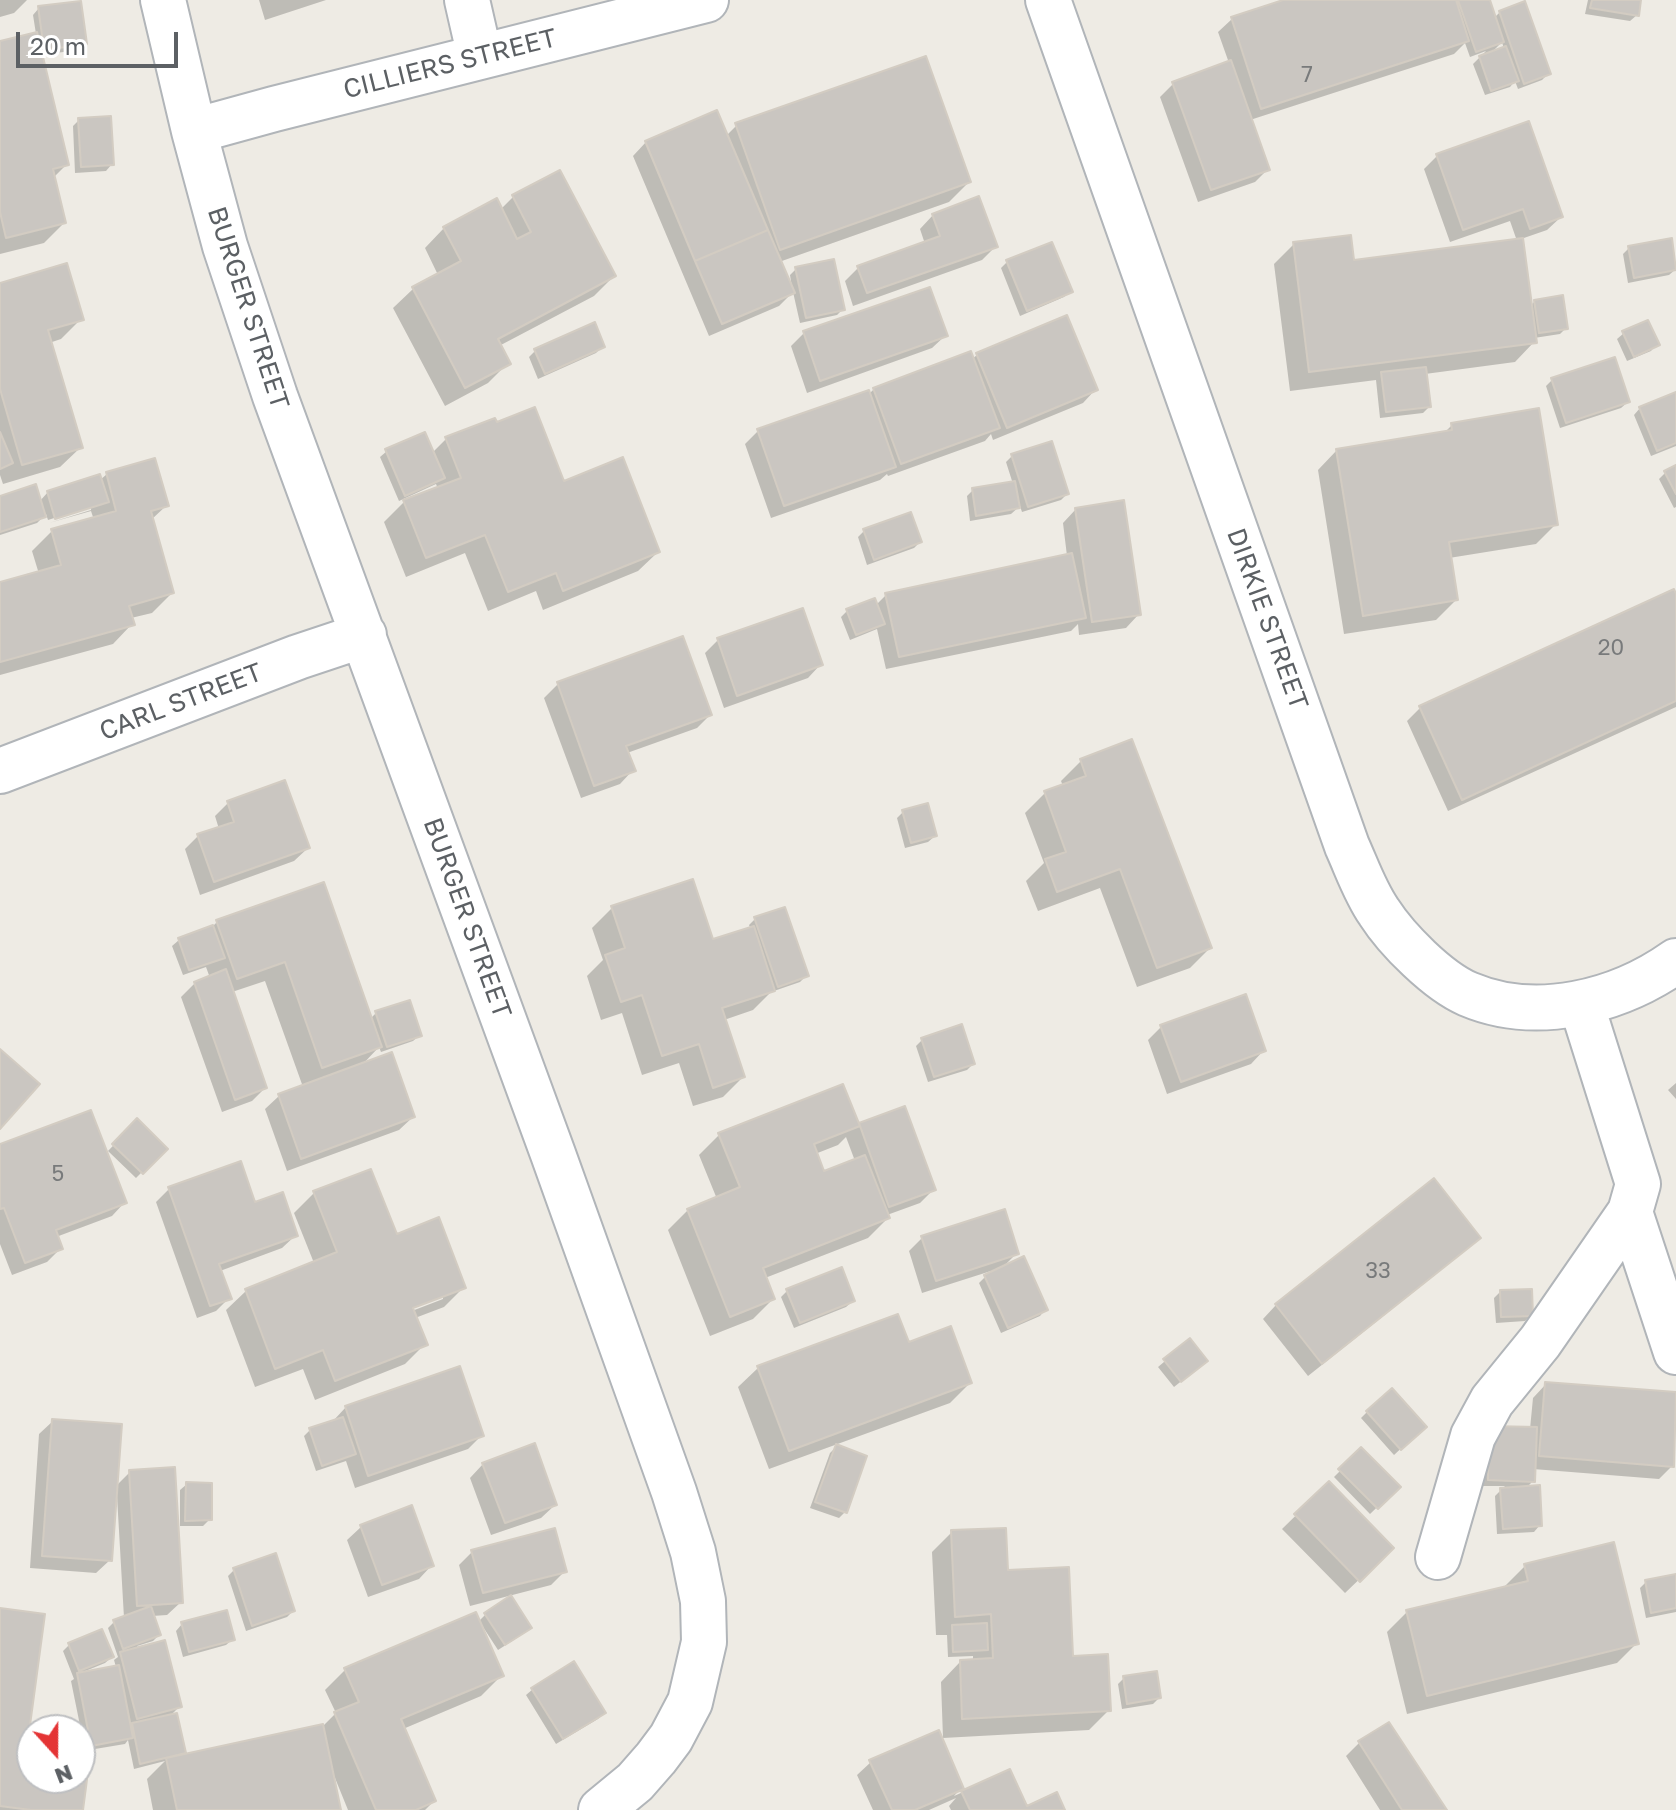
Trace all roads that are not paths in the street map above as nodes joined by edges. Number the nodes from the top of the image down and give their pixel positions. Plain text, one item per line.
1 (163, 0) edge
2 (467, 0) edge
3 (706, 0) edge
4 (1048, 0) edge
5 (480, 57) junction
6 (194, 131) junction
7 (364, 635) junction
8 (0, 771) edge
9 (1676, 961) edge
10 (1581, 1003) junction
11 (1630, 1212) junction
12 (1676, 1352) edge
13 (1438, 1557) dead end
14 (601, 1810) edge

1 - 6 street, BURGER STREET
2 - 5 street
3 - 5 street, CILLIERS STREET
4 - 10 street, DIRKIE STREET
5 - 6 street, CILLIERS STREET
6 - 7 street, BURGER STREET
7 - 8 street, CARL STREET
7 - 14 street, BURGER STREET
9 - 10 street, DIRKIE STREET
10 - 11 street
11 - 12 street
11 - 13 street

